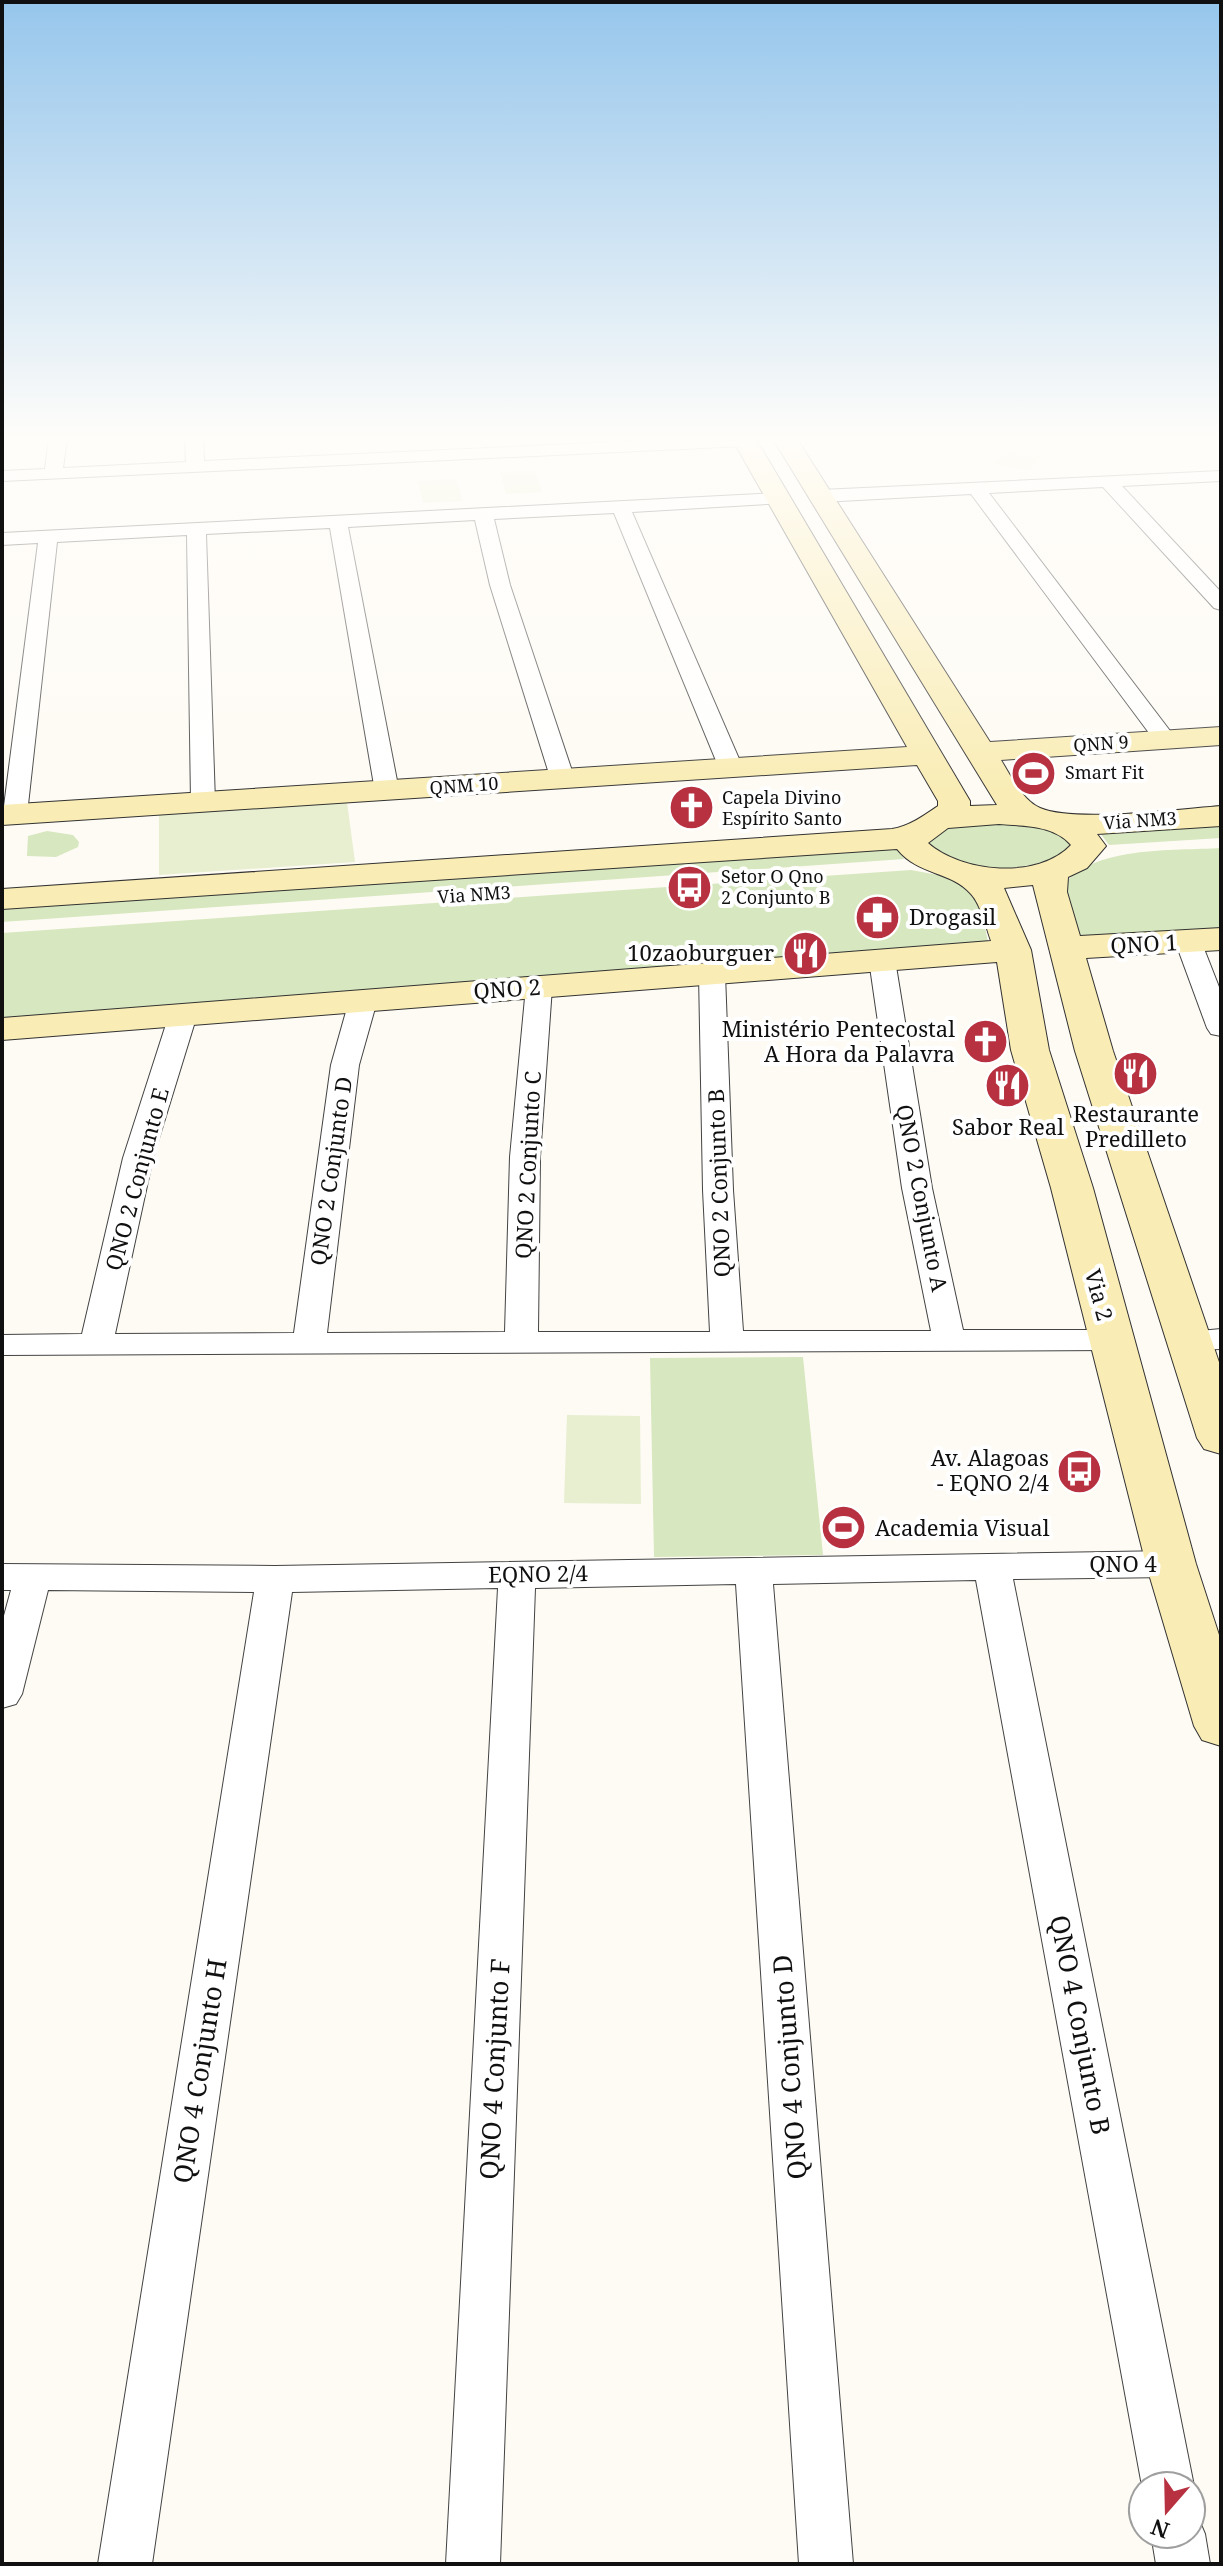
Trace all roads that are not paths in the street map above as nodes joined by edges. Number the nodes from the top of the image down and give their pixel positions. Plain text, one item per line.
1 (45, 559) edge
2 (197, 559) edge
3 (345, 559) edge
4 (494, 559) edge
5 (643, 559) edge
6 (812, 559) edge
7 (860, 559) edge
8 (1030, 559) edge
9 (1179, 559) edge
10 (823, 578) junction
11 (1221, 604) edge
12 (921, 653) junction
13 (1221, 736) edge
14 (1166, 740) junction
15 (981, 752) junction
16 (926, 755) junction
17 (731, 768) junction
18 (563, 780) junction
19 (387, 791) junction
20 (203, 802) junction
21 (9, 815) edge
22 (1221, 816) edge
23 (1044, 819) junction
24 (928, 827) junction
25 (1221, 843) edge
26 (1067, 864) junction
27 (956, 871) junction
28 (2, 899) edge
29 (2, 928) edge
30 (1204, 940) edge
31 (1068, 948) junction
32 (1013, 950) junction
33 (882, 960) junction
34 (712, 974) junction
35 (539, 987) junction
36 (363, 1001) junction
37 (1084, 1012) junction
38 (183, 1015) junction
39 (1221, 1028) edge
40 (2, 1029) edge
41 (1026, 1031) junction
42 (1094, 1051) junction
43 (949, 1340) junction
44 (1111, 1340) junction
45 (1206, 1340) edge
46 (309, 1343) junction
47 (521, 1343) junction
48 (727, 1344) junction
49 (2, 1345) edge
50 (96, 1345) junction
51 (1221, 1438) edge
52 (1074, 1563) joint
53 (1171, 1564) junction
54 (992, 1565) junction
55 (753, 1569) junction
56 (517, 1575) junction
57 (18, 1577) edge
58 (275, 1579) junction
59 (2, 1694) edge
60 (1221, 1726) edge
61 (1165, 2470) edge
62 (125, 2564) edge
63 (473, 2564) edge
64 (826, 2564) edge

1 - 21 street
2 - 20 street
3 - 19 street
4 - 18 street
5 - 17 street
6 - 10 main road
7 - 12 main road
8 - 14 street
9 - 11 street
10 - 12 main road
10 - 16 main road
12 - 15 main road
13 - 14 main road, QNN 9
14 - 15 main road, QNN 9
15 - 23 main road
16 - 17 main road, QNM 10
16 - 24 main road
17 - 18 main road, QNM 10
18 - 19 main road, QNM 10
19 - 20 main road, QNM 10
20 - 21 main road, QNM 10
22 - 23 main road, Via NM3
23 - 24 main road, Via NM3
23 - 26 main road
24 - 27 main road
24 - 28 main road, Via NM3
25 - 26 main road, Via NM3
26 - 27 main road, Via NM3
26 - 31 main road
27 - 29 main road, Via NM3
27 - 32 main road, Via 2
30 - 31 main road, QNO 1
30 - 39 street
31 - 37 main road
32 - 33 main road, QNO 2
32 - 41 main road, Via 2
33 - 34 main road, QNO 2
33 - 43 street, QNO 2 Conjunto A
34 - 35 main road, QNO 2
34 - 48 street, QNO 2 Conjunto B
35 - 36 main road, QNO 2
35 - 47 street, QNO 2 Conjunto C
36 - 38 main road, QNO 2
36 - 46 street, QNO 2 Conjunto D
37 - 41 main road
37 - 42 main road
38 - 40 main road, QNO 2
38 - 50 street, QNO 2 Conjunto E
41 - 42 main road
41 - 44 main road, Via 2
42 - 45 main road
43 - 44 street
43 - 48 street
44 - 53 main road, Via 2
45 - 51 main road
46 - 47 street
46 - 50 street
47 - 48 street
49 - 50 street
52 - 53 street, QNO 4
52 - 54 street, EQNO 2/4
53 - 60 main road, Via 2
54 - 55 street, EQNO 2/4
54 - 61 street, QNO 4 Conjunto B
55 - 56 street, EQNO 2/4
55 - 64 street, QNO 4 Conjunto D
56 - 58 street, EQNO 2/4
56 - 63 street, QNO 4 Conjunto F
57 - 58 street, EQNO 2/4
57 - 59 street
58 - 62 street, QNO 4 Conjunto H

